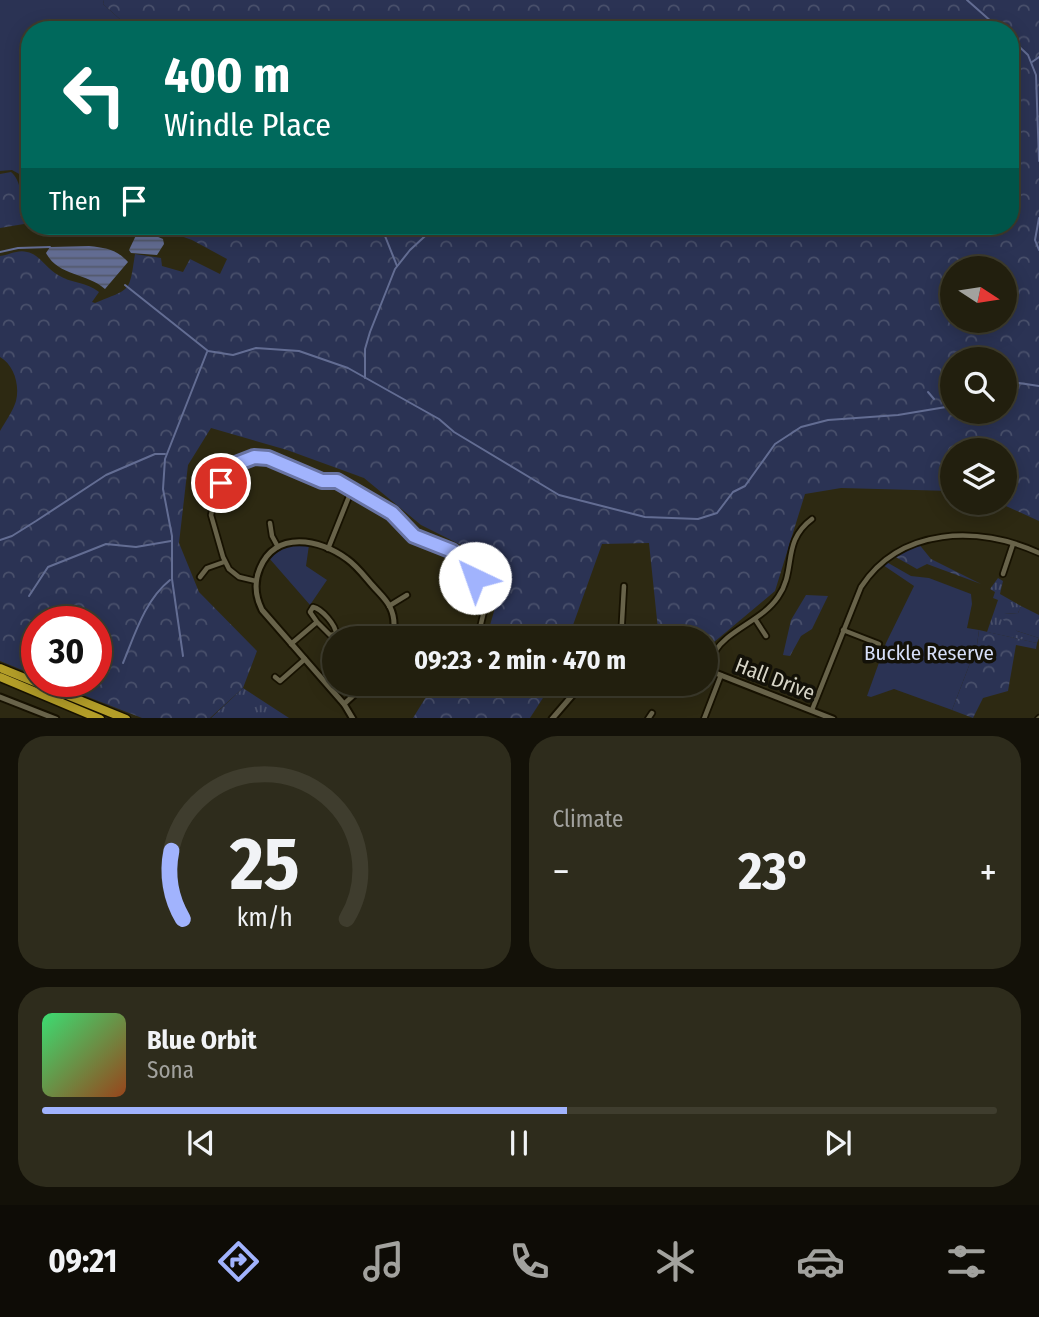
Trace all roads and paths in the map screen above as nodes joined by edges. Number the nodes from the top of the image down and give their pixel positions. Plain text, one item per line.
1 (352, 489) junction
2 (812, 519) dead end
3 (270, 523) dead end
4 (1013, 544) junction
5 (278, 547) junction
6 (328, 549) junction
7 (1039, 553) edge
8 (224, 562) junction
9 (1003, 574) dead end
10 (200, 577) dead end
11 (256, 581) junction
12 (624, 586) dead end
13 (407, 595) dead end
14 (389, 606) junction
15 (755, 619) junction
16 (317, 622) junction
17 (394, 626) edge
18 (480, 626) edge
19 (622, 626) edge
20 (843, 630) junction
21 (766, 636) dead end
22 (292, 644) junction
23 (878, 644) dead end
24 (718, 646) edge
25 (305, 659) junction
26 (0, 668) edge
27 (718, 674) edge
28 (721, 675) junction
29 (0, 677) edge
30 (275, 677) dead end
31 (0, 696) edge
32 (353, 696) edge
33 (572, 696) edge
34 (344, 704) junction
35 (811, 710) junction
36 (119, 717) edge
37 (54, 718) edge
38 (98, 718) edge
39 (352, 718) edge
40 (553, 718) edge
41 (704, 718) edge
42 (830, 718) edge

1 - 6 street
1 - 8 street
1 - 18 street
2 - 15 street
3 - 5 street
4 - 7 street
4 - 9 street
4 - 20 street
5 - 6 street
5 - 11 street
6 - 14 street
8 - 10 street
8 - 11 street
11 - 22 street
12 - 19 street
13 - 14 street
14 - 17 street
15 - 21 street
15 - 24 street
16 - 16 street
16 - 22 street
20 - 23 street
20 - 35 street
22 - 25 street
25 - 30 street
25 - 34 street
26 - 36 highway
27 - 28 street, Hall Drive
28 - 35 street, Hall Drive
28 - 41 street
29 - 38 highway
31 - 37 street
32 - 34 street
33 - 40 street
34 - 39 street
35 - 42 street, Hall Drive

